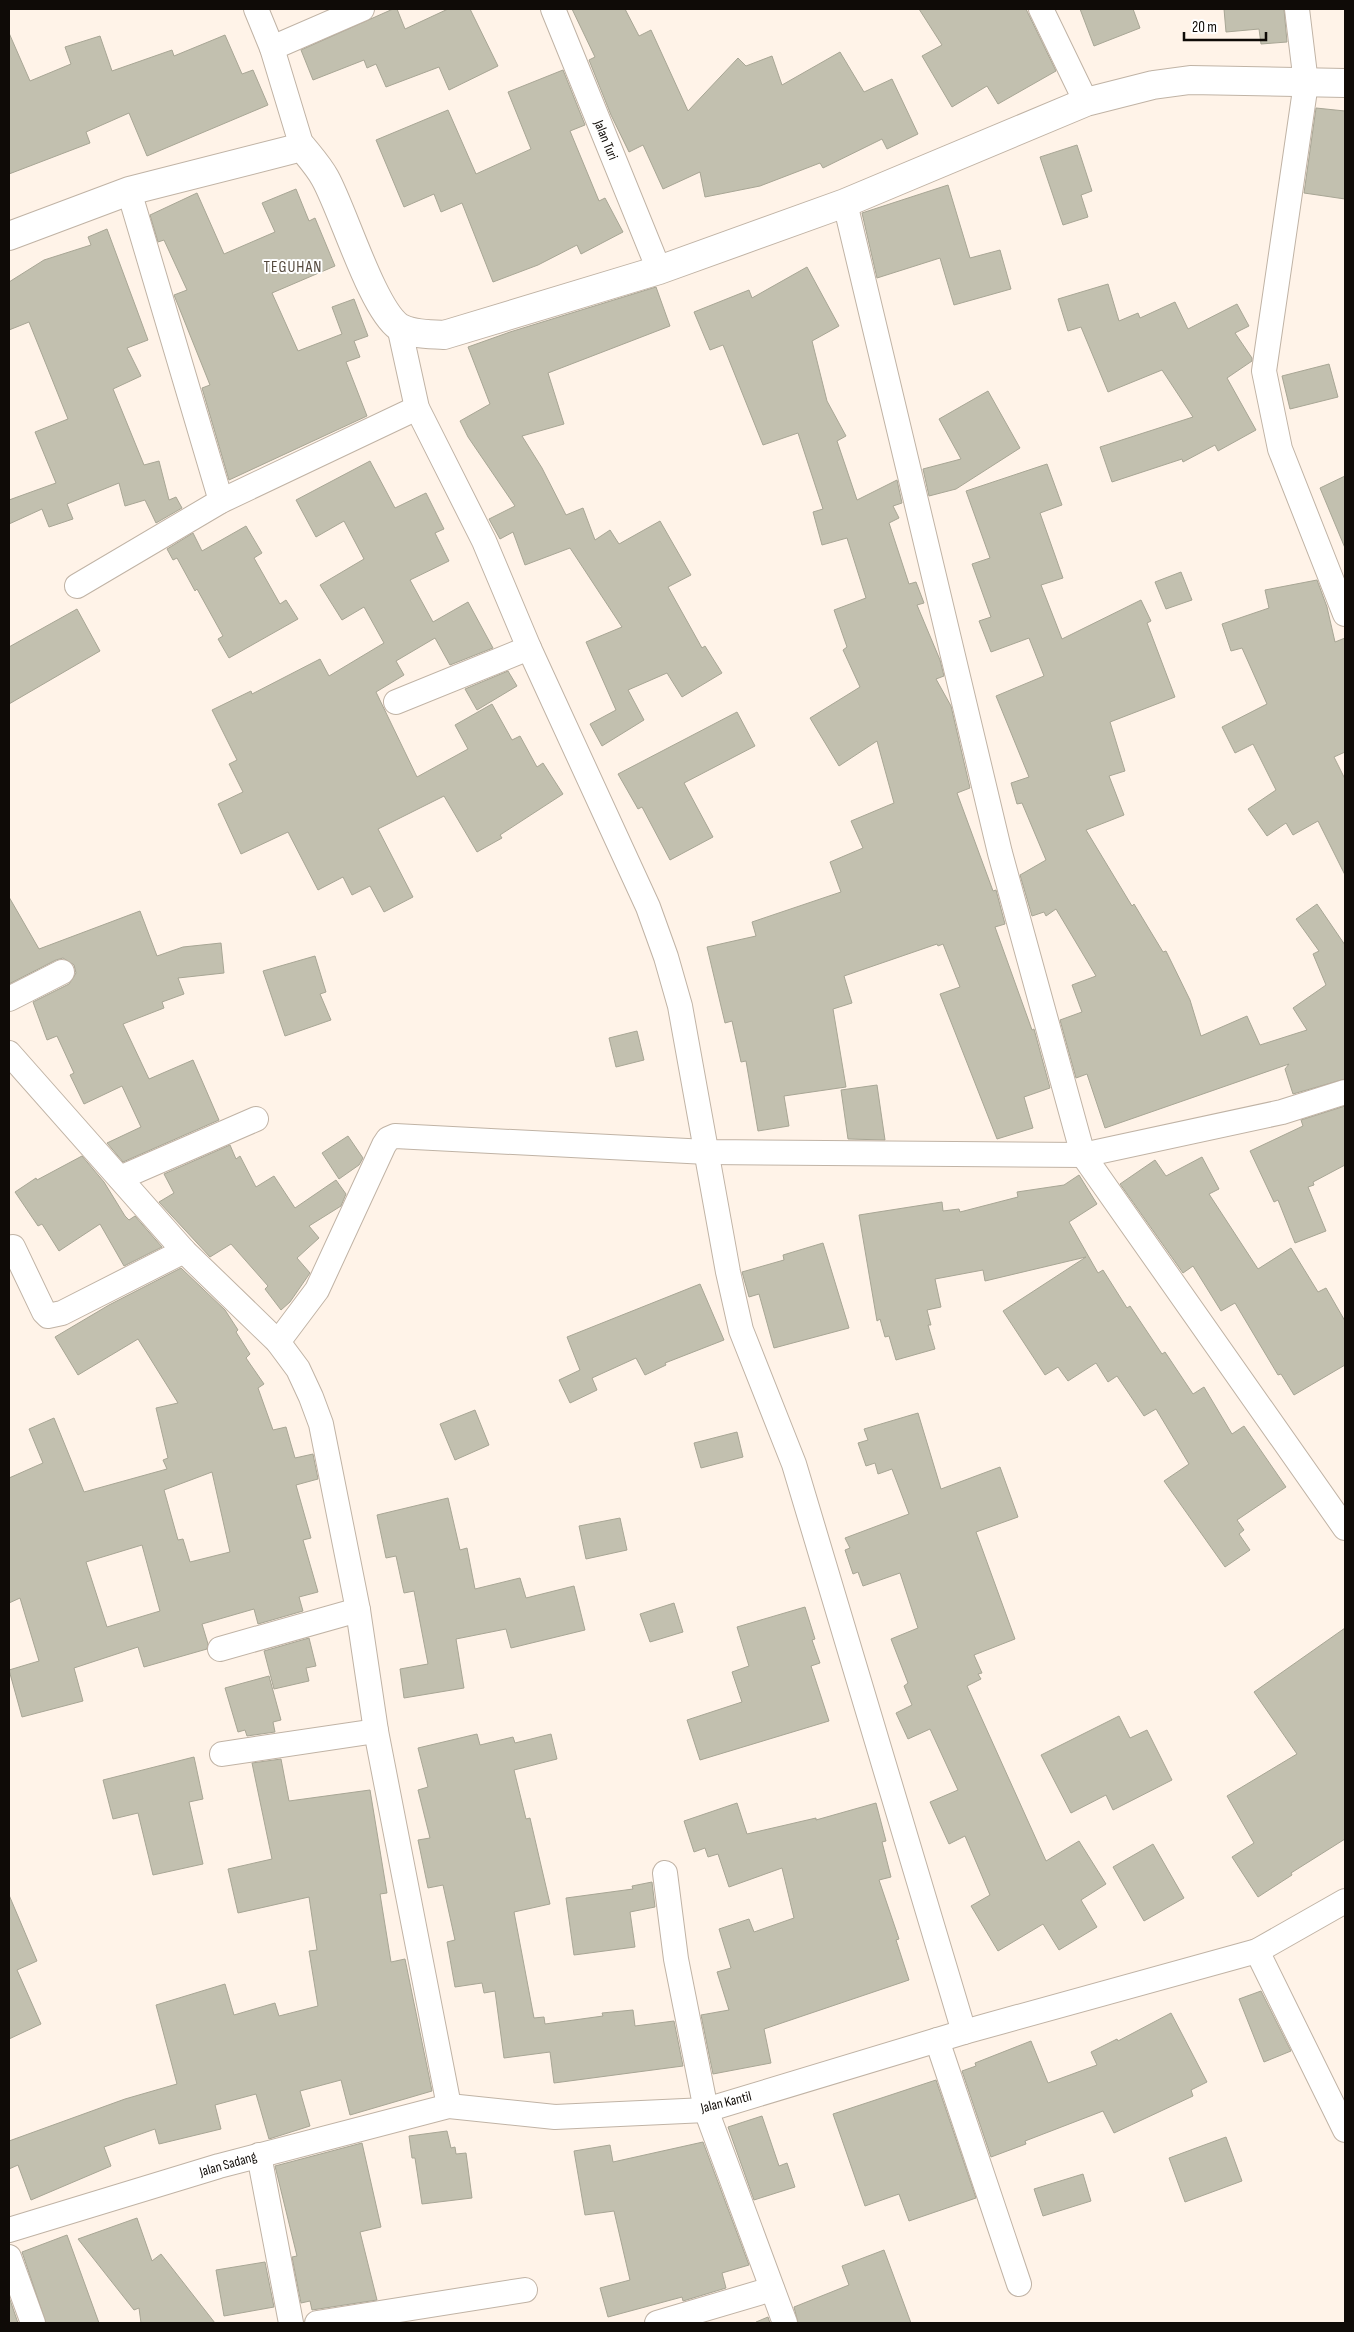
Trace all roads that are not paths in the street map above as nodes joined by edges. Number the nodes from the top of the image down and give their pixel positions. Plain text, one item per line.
1 (256, 9) edge
2 (362, 9) edge
3 (553, 9) edge
4 (1041, 9) edge
5 (1297, 9) edge
6 (272, 48) junction
7 (1306, 83) junction
8 (1345, 83) edge
9 (1086, 102) junction
10 (302, 147) junction
11 (129, 191) junction
12 (845, 203) junction
13 (9, 236) edge
14 (660, 270) junction
15 (399, 326) junction
16 (417, 408) junction
17 (222, 501) junction
18 (77, 586) dead end
19 (1345, 614) edge
20 (529, 648) junction
21 (396, 702) dead end
22 (62, 972) dead end
23 (9, 999) edge
24 (9, 1053) edge
25 (1345, 1092) edge
26 (256, 1119) dead end
27 (707, 1152) junction
28 (1083, 1155) junction
29 (120, 1178) junction
30 (13, 1247) dead end
31 (184, 1251) junction
32 (278, 1342) junction
33 (1345, 1528) edge
34 (358, 1610) junction
35 (220, 1649) dead end
36 (376, 1731) junction
37 (222, 1754) dead end
38 (664, 1873) dead end
39 (1345, 1901) edge
40 (1257, 1951) junction
41 (964, 2032) junction
42 (936, 2040) junction
43 (449, 2106) junction
44 (706, 2110) junction
45 (1345, 2130) edge
46 (259, 2155) junction
47 (9, 2230) edge
48 (9, 2257) edge
49 (1019, 2284) dead end
50 (772, 2289) junction
51 (525, 2290) dead end
52 (33, 2323) edge
53 (292, 2323) edge
54 (317, 2323) edge
55 (657, 2323) edge
56 (785, 2323) edge

1 - 6 street
2 - 6 street
3 - 14 street, Jalan Turi
4 - 9 street
5 - 7 street
6 - 10 street
7 - 8 street
7 - 9 street
7 - 19 street
9 - 12 street
10 - 11 street
10 - 15 street
11 - 13 street
11 - 17 street
12 - 14 street
12 - 28 street
14 - 15 street
15 - 16 street
16 - 17 street
16 - 20 street
17 - 18 street
20 - 21 street
20 - 27 street
22 - 23 street
24 - 29 street
25 - 28 street
26 - 29 street
27 - 28 street
27 - 32 street
27 - 41 street
28 - 33 street
29 - 31 street
30 - 31 street
31 - 32 street
32 - 34 street
34 - 35 street
34 - 36 street
36 - 37 street
36 - 43 street
38 - 44 street
39 - 40 street, Jalan Kantil
40 - 41 street, Jalan Kantil
40 - 45 street
41 - 42 street, Jalan Kantil
42 - 44 street, Jalan Kantil
42 - 49 street
43 - 44 street, Jalan Kantil
43 - 46 street, Jalan Sadang
44 - 50 street
46 - 47 street, Jalan Sadang
46 - 53 street
48 - 52 street
50 - 55 street
50 - 56 street
51 - 54 street

